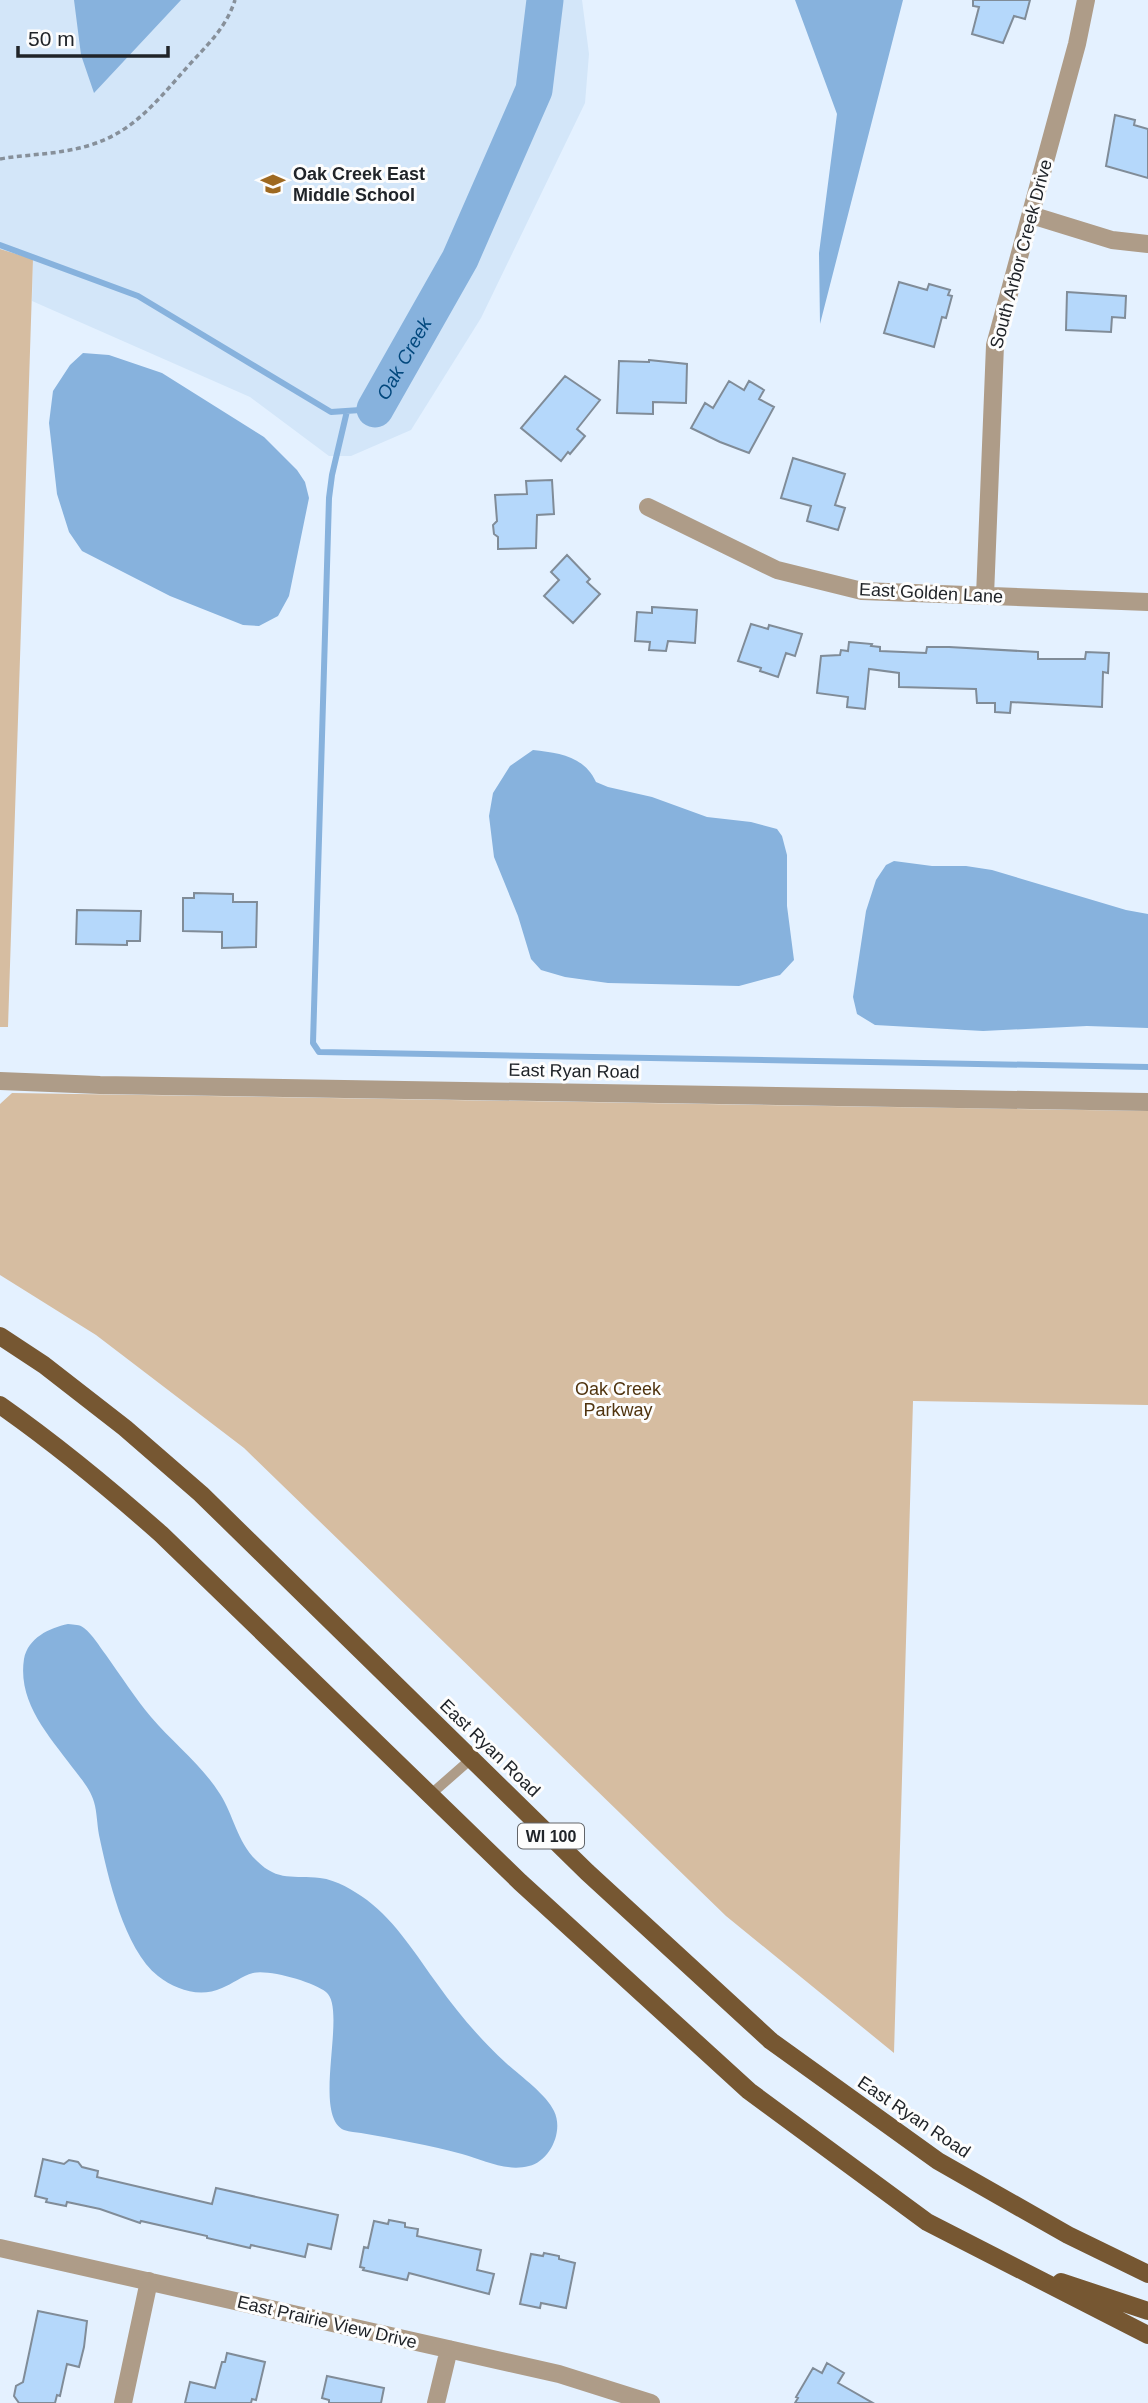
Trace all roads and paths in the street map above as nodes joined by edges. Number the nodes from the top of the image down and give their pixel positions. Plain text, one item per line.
1 (236, 0) edge
2 (1086, 0) edge
3 (0, 159) edge
4 (1031, 215) junction
5 (1148, 244) edge
6 (648, 507) dead end
7 (985, 596) junction
8 (1148, 602) edge
9 (0, 1081) edge
10 (1148, 1102) edge
11 (0, 1336) edge
12 (0, 1405) edge
13 (471, 1759) junction
14 (430, 1794) junction
15 (0, 2248) edge
16 (1008, 2264) junction
17 (1148, 2274) edge
18 (149, 2281) junction
19 (1148, 2311) edge
20 (1148, 2335) edge
21 (449, 2349) junction
22 (123, 2403) edge
23 (436, 2403) edge
24 (651, 2403) edge

1 - 3 path
2 - 4 street, South Arbor Creek Drive
4 - 5 street
4 - 7 street, South Arbor Creek Drive
6 - 7 street, East Golden Lane
7 - 8 street, East Golden Lane
9 - 10 street, East Ryan Road
11 - 13 main road, East Ryan Road / WI 100
12 - 14 main road, WI 100
13 - 14 lane
13 - 17 main road, East Ryan Road / WI 100
14 - 16 main road, WI 100
15 - 18 street, East Prairie View Drive
16 - 19 main road
16 - 20 main road, WI 100
18 - 21 street, East Prairie View Drive
18 - 22 street
21 - 23 street
21 - 24 street, East Prairie View Drive

